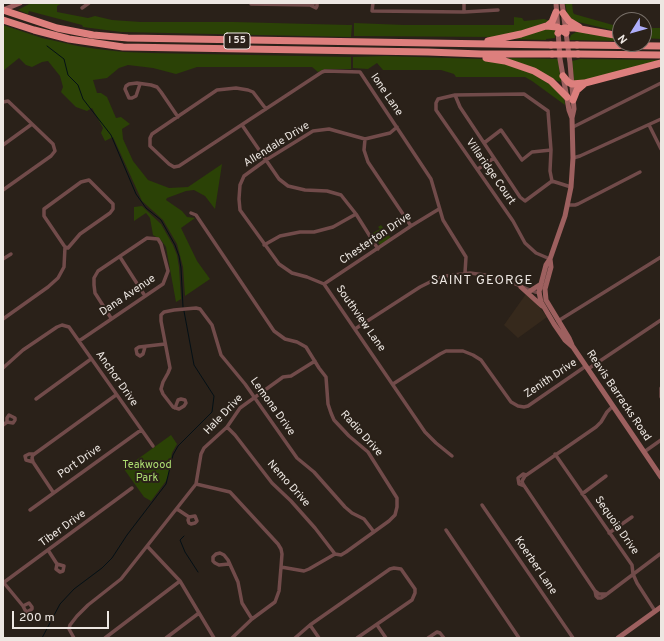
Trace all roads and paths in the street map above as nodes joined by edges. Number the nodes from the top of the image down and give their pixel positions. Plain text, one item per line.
1 (19, 3) edge
2 (89, 3) edge
3 (373, 3) edge
4 (464, 3) edge
5 (556, 3) edge
6 (562, 3) edge
7 (251, 4) edge
8 (314, 4) edge
9 (82, 8) dead end
10 (3, 10) edge
11 (498, 10) dead end
12 (464, 12) junction
13 (560, 12) junction
14 (3, 20) edge
15 (546, 26) junction
16 (581, 28) junction
17 (562, 30) junction
18 (612, 34) edge
19 (474, 44) junction
20 (661, 46) edge
21 (464, 54) junction
22 (661, 55) edge
23 (661, 63) edge
24 (551, 81) junction
25 (568, 81) junction
26 (585, 83) junction
27 (661, 83) edge
28 (140, 84) junction
29 (455, 95) junction
30 (570, 99) junction
31 (3, 102) edge
32 (266, 109) junction
33 (178, 117) junction
34 (661, 119) edge
35 (32, 124) junction
36 (242, 125) junction
37 (649, 125) junction
38 (573, 126) junction
39 (397, 127) junction
40 (365, 139) junction
41 (484, 143) junction
42 (3, 145) edge
43 (661, 149) edge
44 (551, 150) junction
45 (494, 158) junction
46 (573, 158) junction
47 (266, 160) junction
48 (478, 170) junction
49 (640, 172) dead end
50 (552, 181) junction
51 (240, 185) joint
52 (570, 187) junction
53 (3, 190) edge
54 (567, 204) junction
55 (439, 209) junction
56 (191, 213) dead end
57 (356, 214) junction
58 (411, 226) junction
59 (264, 245) junction
60 (65, 247) junction
61 (378, 249) junction
62 (11, 254) dead end
63 (120, 257) junction
64 (661, 257) edge
65 (3, 259) edge
66 (550, 259) junction
67 (466, 274) junction
68 (324, 284) junction
69 (540, 284) junction
70 (521, 287) junction
71 (530, 290) junction
72 (542, 293) junction
73 (145, 296) junction
74 (543, 306) junction
75 (111, 318) junction
76 (3, 319) edge
77 (661, 320) edge
78 (556, 322) junction
79 (356, 329) junction
80 (79, 341) junction
81 (165, 344) junction
82 (145, 347) dead end
83 (91, 359) junction
84 (315, 361) junction
85 (3, 368) edge
86 (587, 368) junction
87 (394, 384) junction
88 (661, 388) edge
89 (116, 395) junction
90 (255, 397) junction
91 (661, 397) edge
92 (36, 399) dead end
93 (613, 406) junction
94 (176, 408) dead end
95 (227, 427) junction
96 (141, 430) junction
97 (661, 440) edge
98 (153, 446) dead end
99 (644, 452) junction
100 (555, 454) junction
101 (452, 456) dead end
102 (526, 475) junction
103 (606, 476) dead end
104 (661, 477) edge
105 (196, 484) junction
106 (524, 486) junction
107 (132, 488) dead end
108 (53, 492) junction
109 (582, 494) junction
110 (482, 505) dead end
111 (177, 509) junction
112 (30, 510) dead end
113 (189, 517) dead end
114 (632, 517) dead end
115 (446, 530) dead end
116 (374, 532) junction
117 (609, 533) junction
118 (147, 546) junction
119 (48, 550) junction
120 (335, 554) junction
121 (660, 554) edge
122 (57, 564) dead end
123 (229, 564) dead end
124 (281, 567) junction
125 (633, 574) junction
126 (180, 581) junction
127 (4, 583) edge
128 (595, 591) junction
129 (607, 594) junction
130 (23, 606) dead end
131 (661, 607) edge
132 (655, 611) junction
133 (199, 613) junction
134 (252, 619) junction
135 (376, 624) junction
136 (310, 625) junction
137 (74, 638) edge
138 (105, 638) edge
139 (166, 638) edge
140 (214, 638) edge
141 (232, 638) edge
142 (295, 638) edge
143 (319, 638) edge
144 (357, 638) edge
145 (386, 638) edge
146 (428, 638) edge
147 (444, 638) edge
148 (519, 638) edge
149 (573, 638) edge
150 (618, 638) edge

1 - 10 main road
2 - 9 street
3 - 12 street
4 - 12 street
5 - 13 main road, Reavis Barracks Road
6 - 13 main road, Reavis Barracks Road
7 - 8 street
10 - 19 highway, I 55
11 - 12 street
13 - 15 highway
13 - 16 highway
13 - 17 main road, Reavis Barracks Road
14 - 21 highway, I 55
15 - 17 highway
15 - 19 highway
16 - 17 highway
16 - 18 highway
17 - 25 main road, Reavis Barracks Road
17 - 25 main road, Reavis Barracks Road
19 - 20 highway, I 55, bridge
21 - 22 highway, I 55, bridge
21 - 24 highway
23 - 26 highway
24 - 25 highway
24 - 30 highway
25 - 26 highway
25 - 30 main road, Reavis Barracks Road
26 - 30 highway
27 - 38 street
28 - 28 street
28 - 33 street
29 - 41 street
29 - 44 street
29 - 48 street, Villaridge Court
30 - 38 main road, Reavis Barracks Road
31 - 35 street
32 - 33 street
32 - 36 street, Ione Lane
32 - 39 street, Ione Lane
33 - 36 street, Ione Lane
34 - 37 street
35 - 42 street
35 - 53 street
36 - 47 street
37 - 43 street
37 - 46 street
38 - 46 main road, Reavis Barracks Road
39 - 40 street, Allendale Drive
39 - 55 street, Ione Lane
40 - 47 street, Allendale Drive
40 - 58 street
41 - 44 street
41 - 45 street
44 - 50 street
45 - 48 street
45 - 50 street
46 - 52 main road, Reavis Barracks Road
47 - 51 street, Allendale Drive
47 - 57 street
48 - 66 street, Villaridge Court
49 - 54 street
50 - 52 street
51 - 59 street, Southview Lane
52 - 54 main road, Reavis Barracks Road
54 - 66 main road, Reavis Barracks Road
55 - 58 street, Chesterton Drive
55 - 67 street, Ione Lane
56 - 84 street, Radio Drive
57 - 59 street
57 - 61 street
58 - 61 street, Chesterton Drive
59 - 68 street, Southview Lane
60 - 60 street
60 - 76 street
61 - 68 street, Chesterton Drive
62 - 65 street
63 - 73 street
63 - 73 street, Dana Avenue
63 - 75 street
64 - 78 street
66 - 69 main road, Reavis Barracks Road
66 - 72 main road, Reavis Barracks Road
67 - 70 street
67 - 79 street
68 - 79 street, Southview Lane
69 - 71 main road
69 - 72 main road, Reavis Barracks Road
70 - 71 street
70 - 74 main road
71 - 72 street
72 - 74 main road, Reavis Barracks Road
72 - 78 main road, Reavis Barracks Road
73 - 75 street, Dana Avenue
74 - 78 main road, Reavis Barracks Road
75 - 80 street, Dana Avenue
77 - 86 street
78 - 86 main road, Reavis Barracks Road
79 - 87 street, Southview Lane
80 - 83 street, Anchor Drive
80 - 85 street, Anchor Drive
81 - 82 street
81 - 90 street, Lemona Drive
81 - 94 street
83 - 89 street, Anchor Drive
83 - 92 street
84 - 90 street, Hale Drive
84 - 116 street, Radio Drive
86 - 87 street, Zenith Drive
86 - 93 main road, Reavis Barracks Road
87 - 101 street, Southview Lane
88 - 91 street
89 - 96 street, Anchor Drive
89 - 108 street
90 - 95 street, Hale Drive
90 - 116 street, Lemona Drive
93 - 99 main road, Reavis Barracks Road
93 - 100 street
95 - 105 street, Hale Drive
95 - 120 street, Nemo Drive
96 - 98 street, Anchor Drive
96 - 108 street, Port Drive
97 - 99 street
99 - 104 main road, Reavis Barracks Road
100 - 102 street
100 - 109 street, Sequoia Drive
102 - 106 street
102 - 106 street
103 - 109 street
105 - 111 street, Hale Drive
105 - 124 street
106 - 128 street
107 - 119 street, Tiber Drive
108 - 112 street, Port Drive
109 - 117 street, Sequoia Drive
110 - 149 street, Koerber Lane
111 - 113 street
111 - 118 street, Hale Drive
114 - 117 street
115 - 148 street
116 - 120 street, Radio Drive
117 - 125 street, Sequoia Drive
118 - 126 street
118 - 137 street, Hale Drive
119 - 122 street
119 - 127 street, Tiber Drive
120 - 124 street, Radio Drive
121 - 125 street
123 - 134 street
124 - 134 street
125 - 129 street
125 - 132 street, Sequoia Drive
126 - 133 street
126 - 138 street
127 - 130 street
128 - 129 street
128 - 129 street
131 - 132 main road
132 - 150 main road
133 - 139 street
133 - 140 street
134 - 141 street
135 - 136 street
135 - 144 street
135 - 145 street
136 - 142 street
136 - 143 street
146 - 147 street

